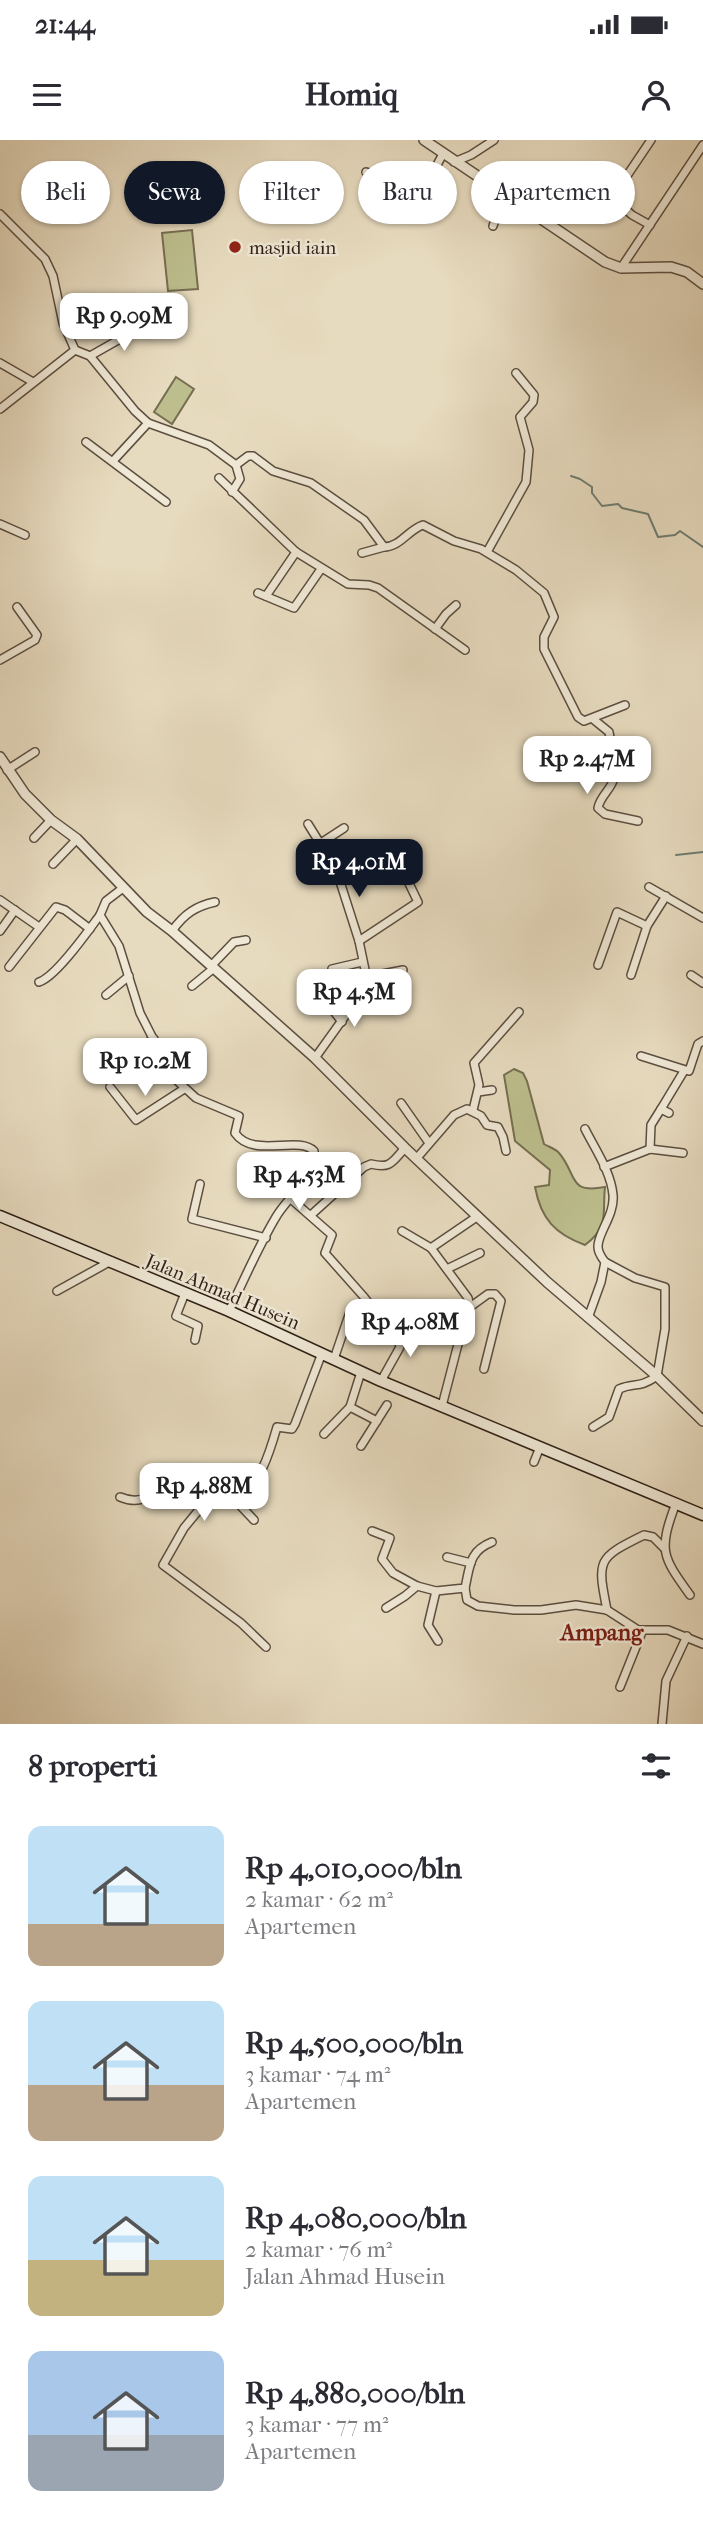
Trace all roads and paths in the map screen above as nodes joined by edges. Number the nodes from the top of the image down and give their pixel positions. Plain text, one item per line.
1 (424, 140) edge
2 (494, 140) edge
3 (652, 140) edge
4 (703, 145) edge
5 (443, 155) junction
6 (439, 161) edge
7 (452, 161) edge
8 (456, 161) edge
9 (0, 214) edge
10 (546, 224) edge
11 (650, 225) junction
12 (621, 268) junction
13 (703, 284) edge
14 (122, 327) dead end
15 (75, 350) junction
16 (90, 356) junction
17 (0, 363) edge
18 (516, 373) dead end
19 (33, 382) junction
20 (0, 409) edge
21 (148, 423) junction
22 (86, 442) dead end
23 (113, 461) junction
24 (236, 465) junction
25 (219, 478) dead end
26 (232, 492) junction
27 (166, 502) dead end
28 (0, 524) edge
29 (25, 535) dead end
30 (384, 547) junction
31 (296, 552) junction
32 (486, 552) junction
33 (362, 553) dead end
34 (321, 569) junction
35 (456, 605) dead end
36 (17, 607) dead end
37 (435, 629) junction
38 (465, 650) dead end
39 (0, 660) edge
40 (625, 705) dead end
41 (593, 719) junction
42 (35, 752) dead end
43 (0, 757) edge
44 (7, 770) junction
45 (51, 820) junction
46 (638, 821) dead end
47 (308, 824) dead end
48 (344, 828) dead end
49 (34, 838) dead end
50 (77, 839) junction
51 (321, 843) junction
52 (360, 847) dead end
53 (334, 863) junction
54 (53, 864) dead end
55 (403, 872) dead end
56 (123, 887) junction
57 (649, 887) dead end
58 (666, 897) junction
59 (0, 900) edge
60 (215, 902) dead end
61 (15, 910) junction
62 (100, 915) junction
63 (703, 918) edge
64 (647, 926) junction
65 (39, 927) junction
66 (90, 929) junction
67 (0, 931) edge
68 (172, 931) junction
69 (246, 940) dead end
70 (359, 941) junction
71 (362, 962) junction
72 (598, 965) dead end
73 (9, 967) dead end
74 (213, 967) junction
75 (332, 968) dead end
76 (403, 970) dead end
77 (631, 975) dead end
78 (691, 975) dead end
79 (129, 976) junction
80 (368, 980) junction
81 (39, 982) dead end
82 (703, 983) edge
83 (191, 986) dead end
84 (106, 995) dead end
85 (386, 996) dead end
86 (323, 997) dead end
87 (519, 1012) dead end
88 (342, 1022) junction
89 (154, 1039) junction
90 (703, 1041) edge
91 (138, 1048) dead end
92 (640, 1056) dead end
93 (315, 1058) junction
94 (684, 1071) junction
95 (110, 1087) dead end
96 (184, 1089) junction
97 (492, 1090) dead end
98 (478, 1092) junction
99 (401, 1103) dead end
100 (661, 1108) junction
101 (473, 1110) junction
102 (669, 1113) dead end
103 (585, 1129) dead end
104 (429, 1143) junction
105 (405, 1149) junction
106 (650, 1149) junction
107 (506, 1151) dead end
108 (683, 1153) dead end
109 (416, 1159) junction
110 (604, 1167) junction
111 (200, 1184) dead end
112 (291, 1199) junction
113 (311, 1215) junction
114 (0, 1216) edge
115 (478, 1216) junction
116 (402, 1231) dead end
117 (265, 1238) junction
118 (431, 1248) junction
119 (480, 1253) dead end
120 (111, 1261) junction
121 (605, 1262) junction
122 (447, 1269) junction
123 (57, 1291) dead end
124 (185, 1293) junction
125 (471, 1307) junction
126 (434, 1309) dead end
127 (229, 1311) junction
128 (350, 1312) dead end
129 (588, 1318) junction
130 (464, 1321) junction
131 (195, 1340) dead end
132 (322, 1353) junction
133 (334, 1359) junction
134 (484, 1369) dead end
135 (361, 1372) junction
136 (657, 1376) junction
137 (381, 1381) junction
138 (387, 1405) dead end
139 (442, 1406) junction
140 (350, 1407) junction
141 (703, 1421) edge
142 (377, 1422) junction
143 (593, 1427) dead end
144 (324, 1434) dead end
145 (361, 1446) dead end
146 (540, 1447) junction
147 (534, 1462) dead end
148 (217, 1488) junction
149 (120, 1497) dead end
150 (236, 1501) junction
151 (676, 1503) junction
152 (703, 1515) edge
153 (254, 1520) dead end
154 (372, 1531) dead end
155 (492, 1542) dead end
156 (664, 1548) junction
157 (447, 1558) dead end
158 (471, 1563) junction
159 (417, 1586) junction
160 (466, 1588) junction
161 (436, 1591) junction
162 (690, 1595) dead end
163 (386, 1608) dead end
164 (607, 1610) junction
165 (642, 1632) junction
166 (687, 1636) junction
167 (438, 1641) dead end
168 (703, 1644) edge
169 (266, 1647) dead end
170 (620, 1686) dead end
171 (662, 1724) edge

1 - 5 street
2 - 8 street
3 - 11 street
4 - 11 street
5 - 6 street
5 - 7 street
9 - 15 street
10 - 12 street
11 - 12 street
12 - 13 street
14 - 16 street
15 - 16 street
15 - 19 street
16 - 21 street
17 - 19 street
18 - 32 street
19 - 20 street
21 - 23 street
21 - 24 street
22 - 23 street
23 - 27 street
24 - 26 street
24 - 30 street
25 - 26 street
26 - 31 street
28 - 29 street
30 - 32 street
30 - 33 street
31 - 34 street
31 - 34 street
32 - 41 street
34 - 37 street
35 - 37 street
36 - 39 street
37 - 38 street
40 - 41 street
41 - 46 street
42 - 44 street
43 - 44 street
44 - 45 street
45 - 49 street
45 - 50 street
47 - 51 street
48 - 51 street
50 - 54 street
50 - 56 street
51 - 53 street
52 - 53 street
53 - 70 street
55 - 70 street
56 - 62 street
56 - 68 street
57 - 58 street
58 - 63 street
58 - 64 street
59 - 61 street
60 - 68 street
61 - 65 street
61 - 67 street
62 - 66 street
62 - 79 street
64 - 72 street
64 - 77 street
65 - 66 street
65 - 73 street
66 - 81 street
68 - 74 street
69 - 74 street
70 - 71 street
71 - 75 street
71 - 80 street
74 - 83 street
74 - 93 street
76 - 80 street
78 - 82 street
79 - 84 street
79 - 89 street
80 - 85 street
80 - 88 street
86 - 88 street
87 - 98 street
88 - 93 street
89 - 91 street
89 - 96 street
90 - 94 street
92 - 94 street
93 - 105 street
94 - 100 street
95 - 96 street
96 - 112 street
97 - 98 street
98 - 101 street
99 - 104 street
100 - 102 street
100 - 106 street
101 - 104 street
101 - 107 street
103 - 110 street
104 - 109 street
105 - 109 street
105 - 113 street
106 - 108 street
106 - 110 street
109 - 115 street
110 - 121 street
111 - 117 street
112 - 113 street
112 - 117 street
113 - 137 street
114 - 120 main road, Jalan Ahmad Husein
115 - 118 street
115 - 129 street
116 - 118 street
117 - 127 street
118 - 122 street
119 - 122 street
120 - 123 street
120 - 124 main road, Jalan Ahmad Husein
121 - 129 street
121 - 136 street
122 - 125 street
124 - 127 main road, Jalan Ahmad Husein
124 - 131 street
125 - 130 street
125 - 134 street
126 - 130 street
127 - 132 main road, Jalan Ahmad Husein
128 - 133 street
129 - 136 street
130 - 139 street
132 - 133 main road, Jalan Ahmad Husein
132 - 150 street
133 - 135 main road, Jalan Ahmad Husein
135 - 137 main road, Jalan Ahmad Husein
135 - 140 street
136 - 141 street
136 - 143 street
137 - 139 main road, Jalan Ahmad Husein
138 - 142 street
139 - 146 main road, Jalan Ahmad Husein
140 - 142 street
140 - 144 street
142 - 145 street
146 - 147 street
146 - 151 main road, Jalan Ahmad Husein
148 - 149 street
148 - 150 street
148 - 169 street
150 - 153 street
151 - 152 main road, Jalan Ahmad Husein
151 - 156 street
154 - 159 street
155 - 158 street
156 - 162 street
156 - 164 street
157 - 158 street
158 - 160 street
159 - 161 street
159 - 163 street
160 - 161 street
160 - 164 street
161 - 167 street
164 - 165 street
165 - 166 street
165 - 170 street
166 - 168 street
166 - 171 street

